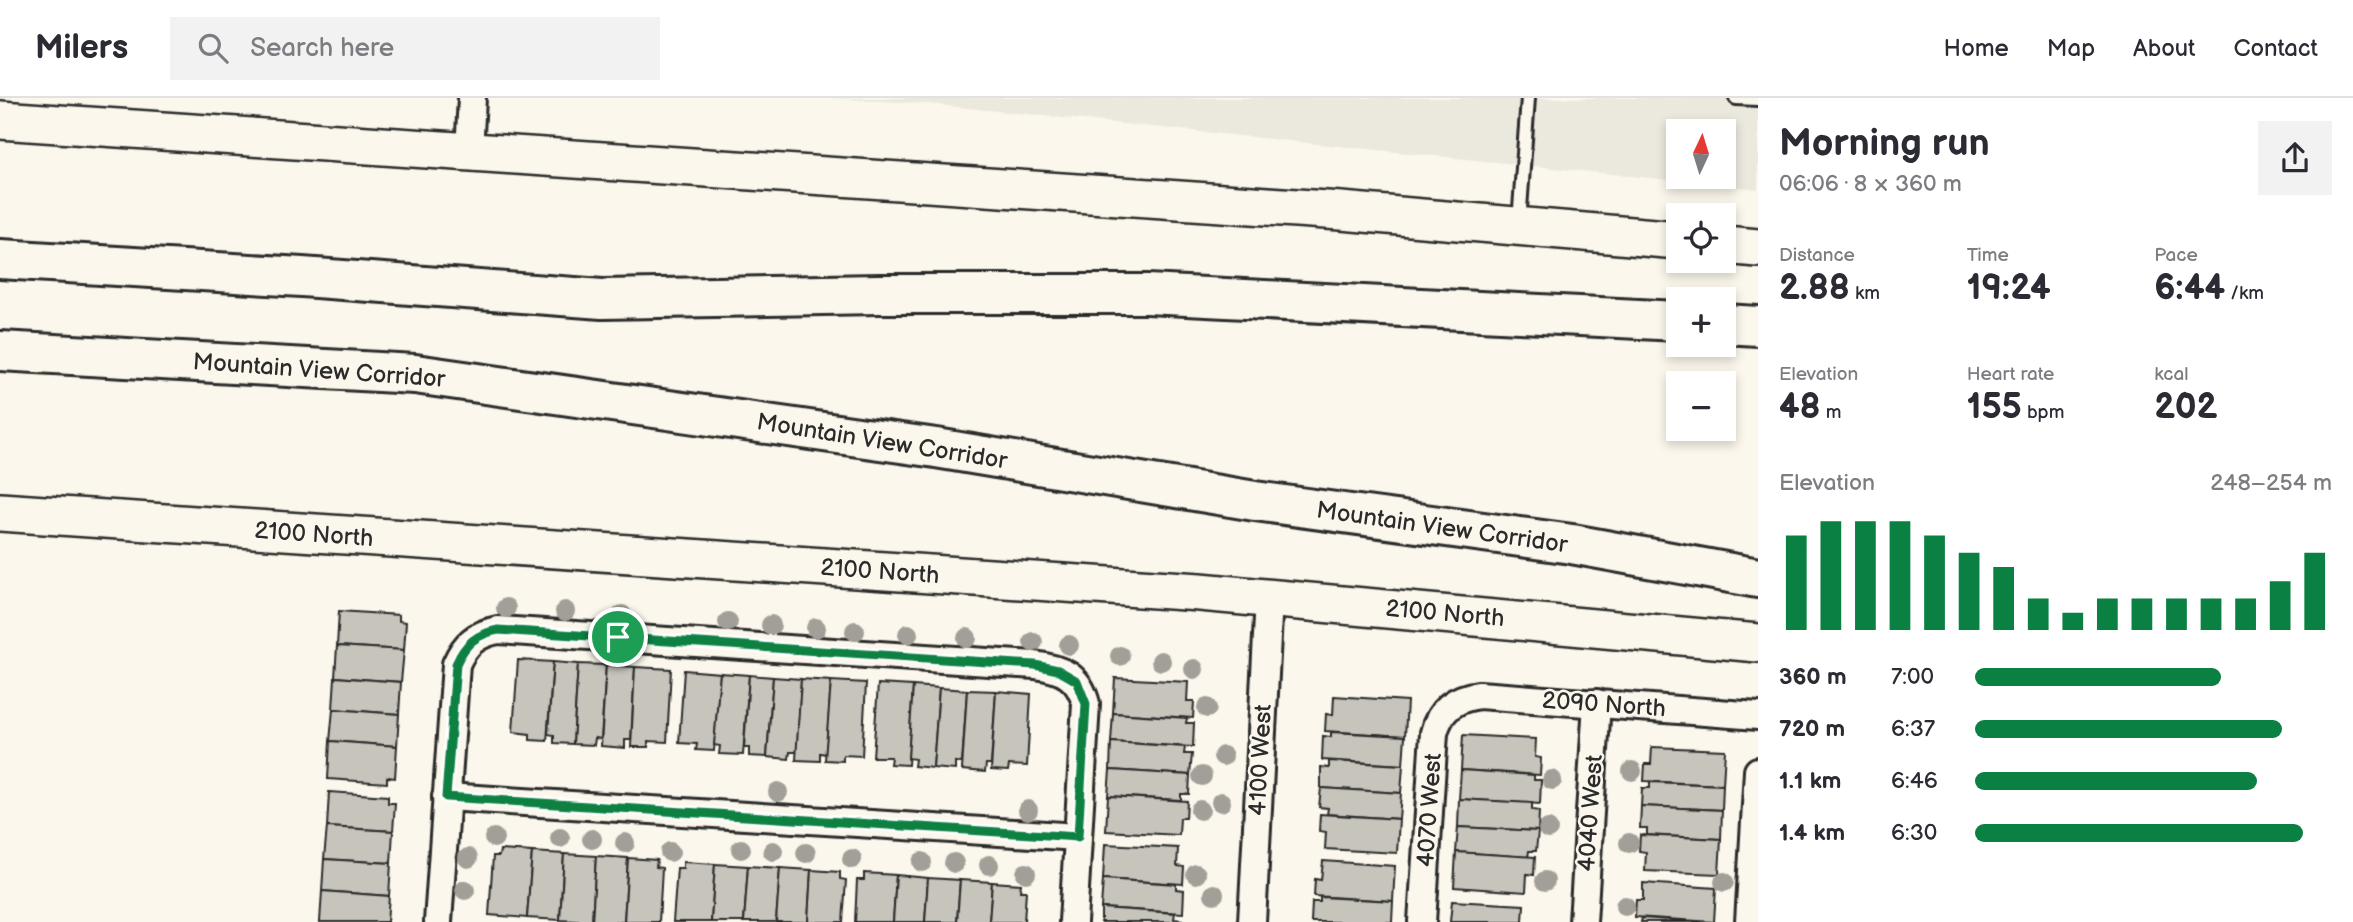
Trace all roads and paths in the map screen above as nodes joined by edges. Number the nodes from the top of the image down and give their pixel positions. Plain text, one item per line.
1 (472, 98) edge
2 (1528, 98) edge
3 (1736, 98) edge
4 (1758, 99) edge
5 (0, 120) edge
6 (469, 151) junction
7 (1519, 226) junction
8 (1666, 239) edge
9 (1736, 246) edge
10 (1758, 248) edge
11 (0, 259) edge
12 (1666, 320) edge
13 (1736, 325) edge
14 (1758, 326) edge
15 (0, 351) edge
16 (0, 512) edge
17 (1758, 578) edge
18 (1269, 598) junction
19 (1758, 643) edge
20 (1597, 703) junction
21 (1451, 704) joint
22 (1758, 716) edge
23 (1758, 771) edge
24 (446, 797) junction
25 (1078, 837) junction
26 (438, 922) edge
27 (1073, 922) edge
28 (1252, 922) edge
29 (1422, 922) edge
30 (1583, 922) edge
31 (1749, 922) edge

1 - 6 street
2 - 7 lane
3 - 4 lane
5 - 6 main road
6 - 7 main road
7 - 8 main road
9 - 10 main road
11 - 12 highway
13 - 14 highway
15 - 17 highway, Mountain View Corridor
16 - 18 main road, 2100 North
18 - 19 main road, 2100 North
18 - 28 street, 4100 West
20 - 21 street, 2090 North
20 - 22 street, 2090 North
20 - 30 street, 4040 West
21 - 29 street, 4070 West
23 - 31 street
24 - 25 street
24 - 25 street
24 - 26 street
25 - 27 street

